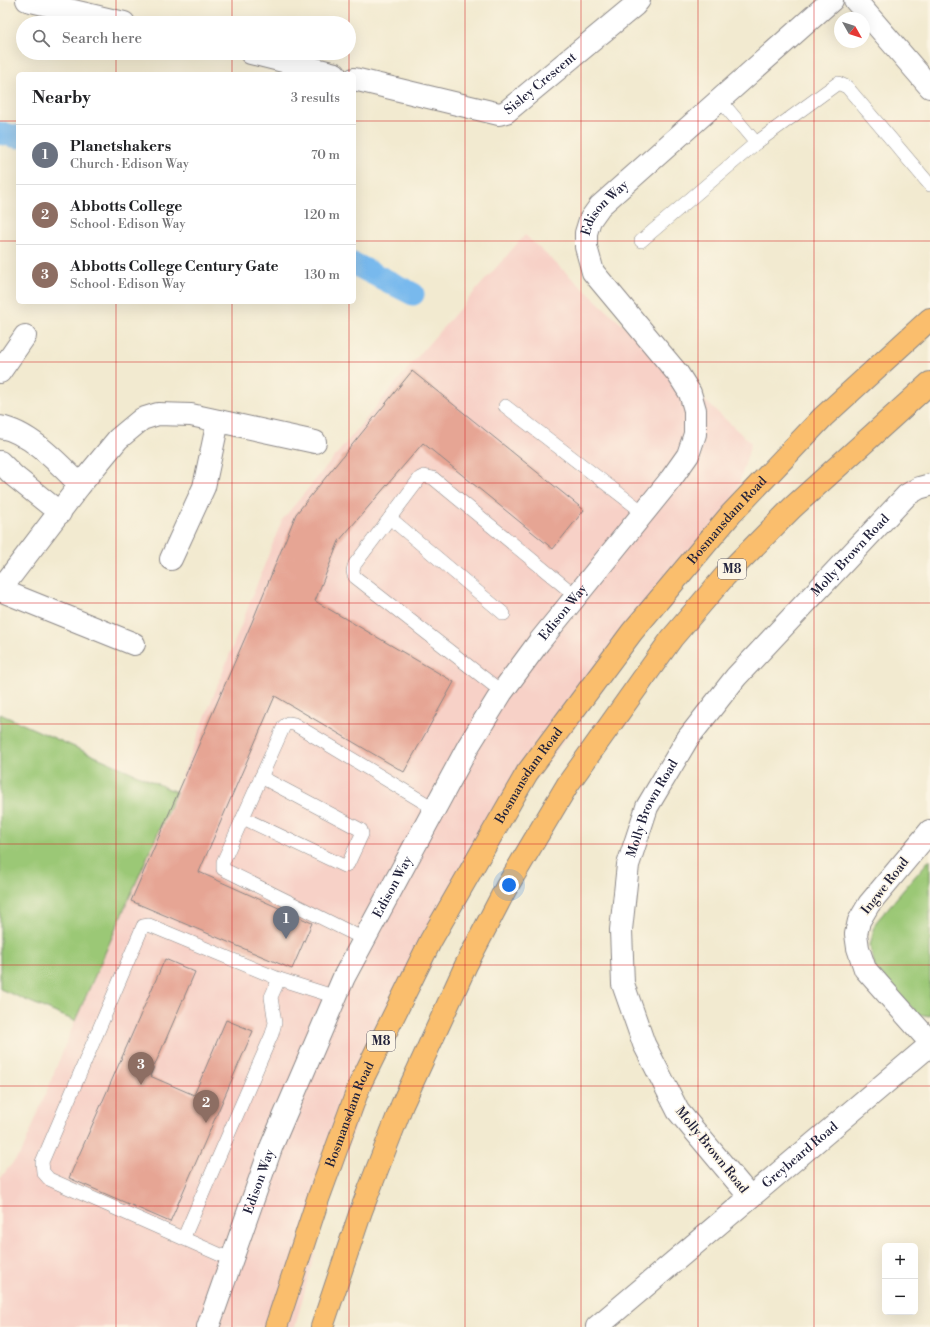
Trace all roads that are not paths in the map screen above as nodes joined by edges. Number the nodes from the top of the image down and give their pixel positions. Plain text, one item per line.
1 (27, 0) edge
2 (638, 0) edge
3 (832, 0) edge
4 (854, 0) edge
5 (94, 16) edge
6 (279, 60) edge
7 (327, 72) edge
8 (356, 79) edge
9 (930, 87) edge
10 (720, 100) junction
11 (756, 143) junction
12 (930, 185) edge
13 (641, 241) dead end
14 (930, 319) edge
15 (25, 336) dead end
16 (0, 372) edge
17 (930, 383) edge
18 (505, 406) dead end
19 (218, 421) junction
20 (0, 427) edge
21 (315, 442) dead end
22 (0, 462) edge
23 (80, 485) junction
24 (930, 485) edge
25 (60, 513) junction
26 (644, 513) junction
27 (390, 518) junction
28 (171, 559) dead end
29 (0, 590) edge
30 (576, 596) junction
31 (504, 614) dead end
32 (134, 644) dead end
33 (502, 692) junction
34 (261, 777) junction
35 (435, 809) junction
36 (242, 818) junction
37 (930, 830) edge
38 (364, 939) junction
39 (279, 979) junction
40 (336, 997) junction
41 (930, 1042) edge
42 (930, 1045) edge
43 (750, 1197) junction
44 (184, 1237) junction
45 (232, 1260) junction
46 (208, 1327) edge
47 (276, 1327) edge
48 (322, 1327) edge
49 (597, 1327) edge

1 - 5 street
2 - 8 street, Sisley Crescent
3 - 10 street, Edison Way
4 - 9 street
6 - 7 street
10 - 11 lane
10 - 26 street, Edison Way
11 - 12 lane
11 - 13 lane
14 - 47 main road, Bosmansdam Road / M8
15 - 16 street
17 - 48 main road, M8
18 - 26 lane
19 - 21 street
19 - 23 street
19 - 28 street
20 - 23 street
22 - 25 street
23 - 25 street
24 - 43 street, Molly Brown Road
25 - 29 street
26 - 30 street, Edison Way
27 - 30 lane
27 - 31 lane
27 - 33 lane
29 - 32 street
30 - 33 street, Edison Way
33 - 35 street, Edison Way
34 - 35 lane
34 - 36 lane
34 - 36 lane
35 - 38 street, Edison Way
36 - 38 lane
37 - 41 street, Ingwe Road
38 - 40 street, Edison Way
39 - 40 lane
39 - 44 lane
39 - 44 lane
40 - 45 street, Edison Way
42 - 43 street, Greybeard Road
43 - 49 street, Greybeard Road
44 - 45 lane
45 - 46 street, Edison Way

